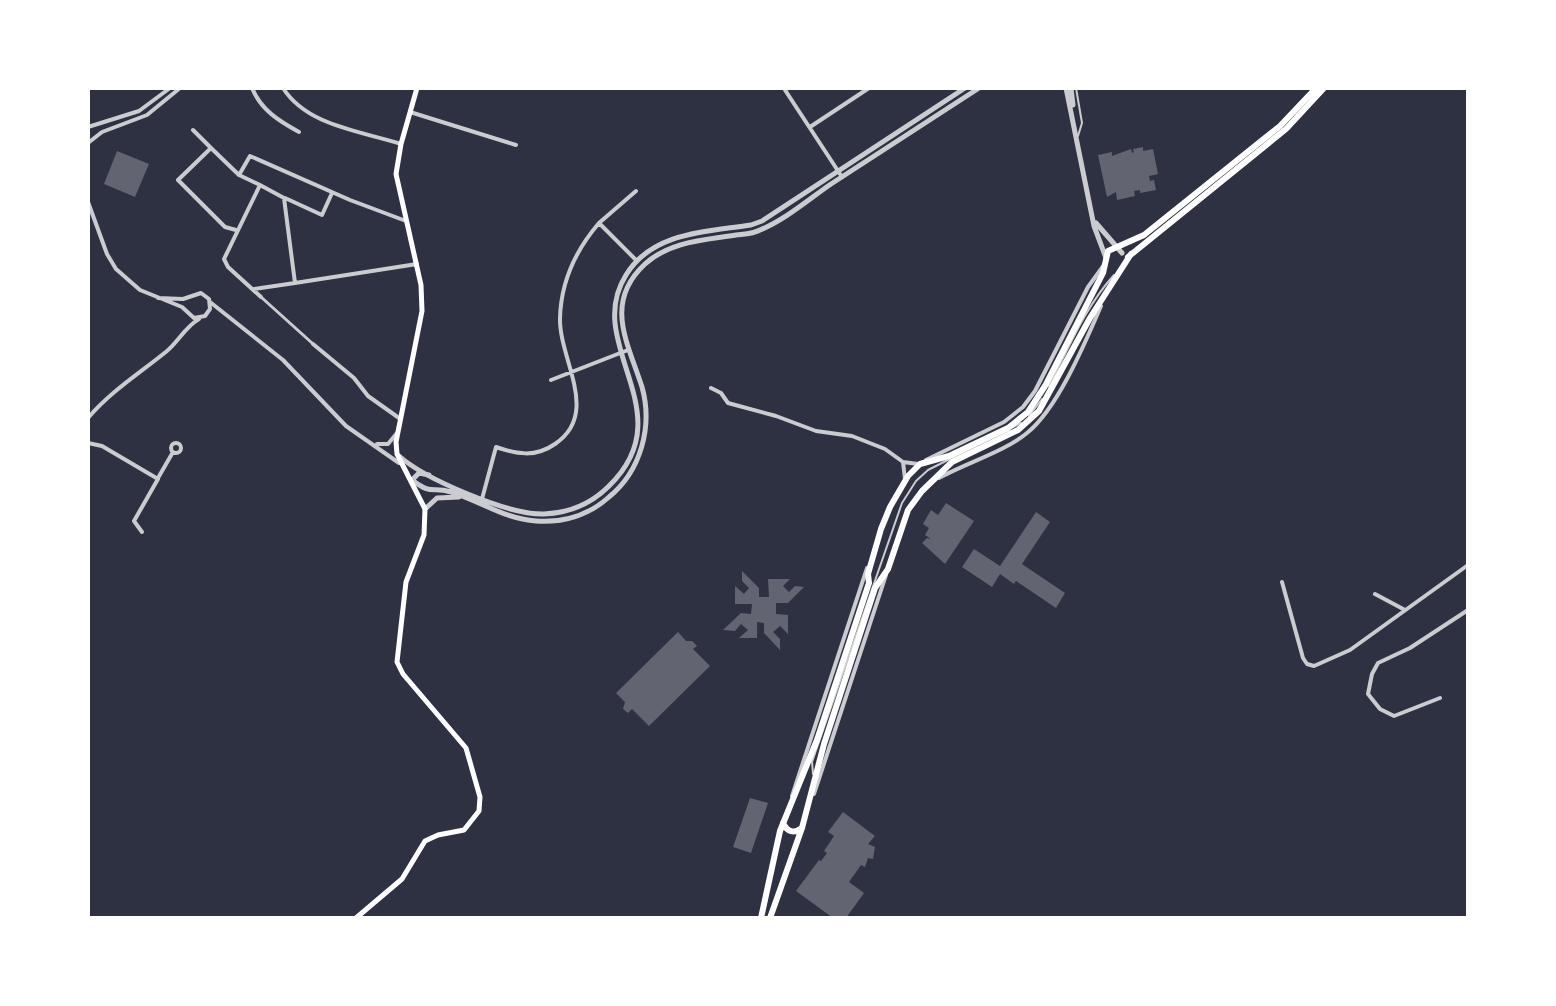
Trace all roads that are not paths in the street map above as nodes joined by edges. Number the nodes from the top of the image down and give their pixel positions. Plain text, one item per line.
1 (170, 88) edge
2 (180, 88) edge
3 (252, 88) edge
4 (283, 88) edge
5 (417, 88) edge
6 (788, 88) edge
7 (869, 88) edge
8 (965, 88) edge
9 (979, 88) edge
10 (1071, 88) edge
11 (1316, 88) edge
12 (1324, 88) edge
13 (410, 112) junction
14 (88, 127) edge
15 (810, 127) junction
16 (193, 130) dead end
17 (299, 132) dead end
18 (88, 143) edge
19 (401, 144) junction
20 (516, 145) dead end
21 (211, 148) junction
22 (840, 174) junction
23 (239, 175) junction
24 (260, 185) junction
25 (636, 191) dead end
26 (332, 193) junction
27 (284, 198) junction
28 (88, 202) edge
29 (780, 209) junction
30 (1093, 214) junction
31 (784, 215) junction
32 (406, 221) junction
33 (599, 223) junction
34 (237, 230) junction
35 (1117, 245) junction
36 (637, 260) junction
37 (1106, 260) junction
38 (417, 264) junction
39 (1120, 265) junction
40 (643, 266) junction
41 (295, 283) junction
42 (1109, 287) junction
43 (254, 289) junction
44 (189, 297) junction
45 (261, 297) joint
46 (158, 298) junction
47 (210, 302) junction
48 (187, 311) junction
49 (203, 317) junction
50 (230, 319) junction
51 (186, 328) junction
52 (312, 343) joint
53 (625, 352) junction
54 (571, 372) junction
55 (551, 380) dead end
56 (711, 388) dead end
57 (88, 418) edge
58 (399, 418) junction
59 (397, 433) junction
60 (88, 443) edge
61 (374, 443) junction
62 (173, 452) dead end
63 (397, 454) junction
64 (903, 462) junction
65 (920, 464) junction
66 (936, 466) junction
67 (404, 468) junction
68 (429, 475) junction
69 (158, 479) junction
70 (412, 480) junction
71 (904, 481) junction
72 (926, 485) junction
73 (463, 498) junction
74 (481, 502) junction
75 (425, 509) junction
76 (142, 532) dead end
77 (878, 540) junction
78 (1468, 565) edge
79 (888, 569) junction
80 (874, 580) junction
81 (1282, 582) dead end
82 (1375, 594) dead end
83 (1405, 610) junction
84 (1468, 610) edge
85 (1440, 698) dead end
86 (807, 811) junction
87 (786, 813) junction
88 (783, 823) junction
89 (802, 828) junction
90 (778, 844) junction
91 (795, 848) junction
92 (356, 918) edge
93 (761, 918) edge
94 (770, 918) edge

1 - 14 street
2 - 18 street
3 - 17 street
4 - 19 street
5 - 13 main road
6 - 15 street
7 - 15 street
8 - 22 street
9 - 22 street
10 - 30 street
11 - 35 main road
12 - 39 main road
13 - 19 main road
13 - 20 street
15 - 22 street
16 - 21 street
19 - 32 main road
21 - 23 street
21 - 34 street
22 - 29 street
22 - 31 street
23 - 24 street
23 - 26 street
24 - 27 street
24 - 34 street
25 - 33 street
26 - 27 street
26 - 32 street
27 - 41 street
28 - 46 street
29 - 31 street
29 - 36 street
30 - 35 street
30 - 37 street
31 - 40 street
32 - 38 main road
33 - 36 street
33 - 54 street
34 - 43 street
35 - 37 main road
35 - 39 main road
36 - 40 street
36 - 53 street
37 - 39 main road
37 - 65 street
37 - 66 main road
38 - 41 street
38 - 58 main road
39 - 42 main road
39 - 66 lane
40 - 53 street
41 - 43 street
42 - 66 main road
42 - 72 street
43 - 45 street
44 - 46 street
44 - 47 street
44 - 48 street
45 - 52 street
46 - 48 street
47 - 49 street
47 - 50 street
48 - 49 street
48 - 51 street
49 - 50 street
49 - 51 street
50 - 61 street
51 - 57 street
52 - 58 street
53 - 54 street
53 - 74 street
54 - 55 street
54 - 74 street
56 - 64 street
58 - 59 main road
59 - 61 street
59 - 63 main road
60 - 69 street
61 - 67 street
62 - 69 street
63 - 67 main road
63 - 68 street
64 - 65 street
64 - 71 street
65 - 66 main road
65 - 71 main road
66 - 72 main road
66 - 80 lane
67 - 70 main road
68 - 70 street
68 - 74 street
69 - 76 street
70 - 73 street
70 - 75 main road
71 - 77 main road
72 - 79 main road
73 - 74 street
73 - 75 street
75 - 92 main road
77 - 80 main road
77 - 87 street
78 - 83 street
79 - 80 main road
79 - 86 street
80 - 86 main road
80 - 87 main road
81 - 83 street
82 - 83 street
84 - 85 street
86 - 89 main road
87 - 88 main road
88 - 89 main road
88 - 90 main road
89 - 91 main road
90 - 91 main road
90 - 93 main road
91 - 94 main road

